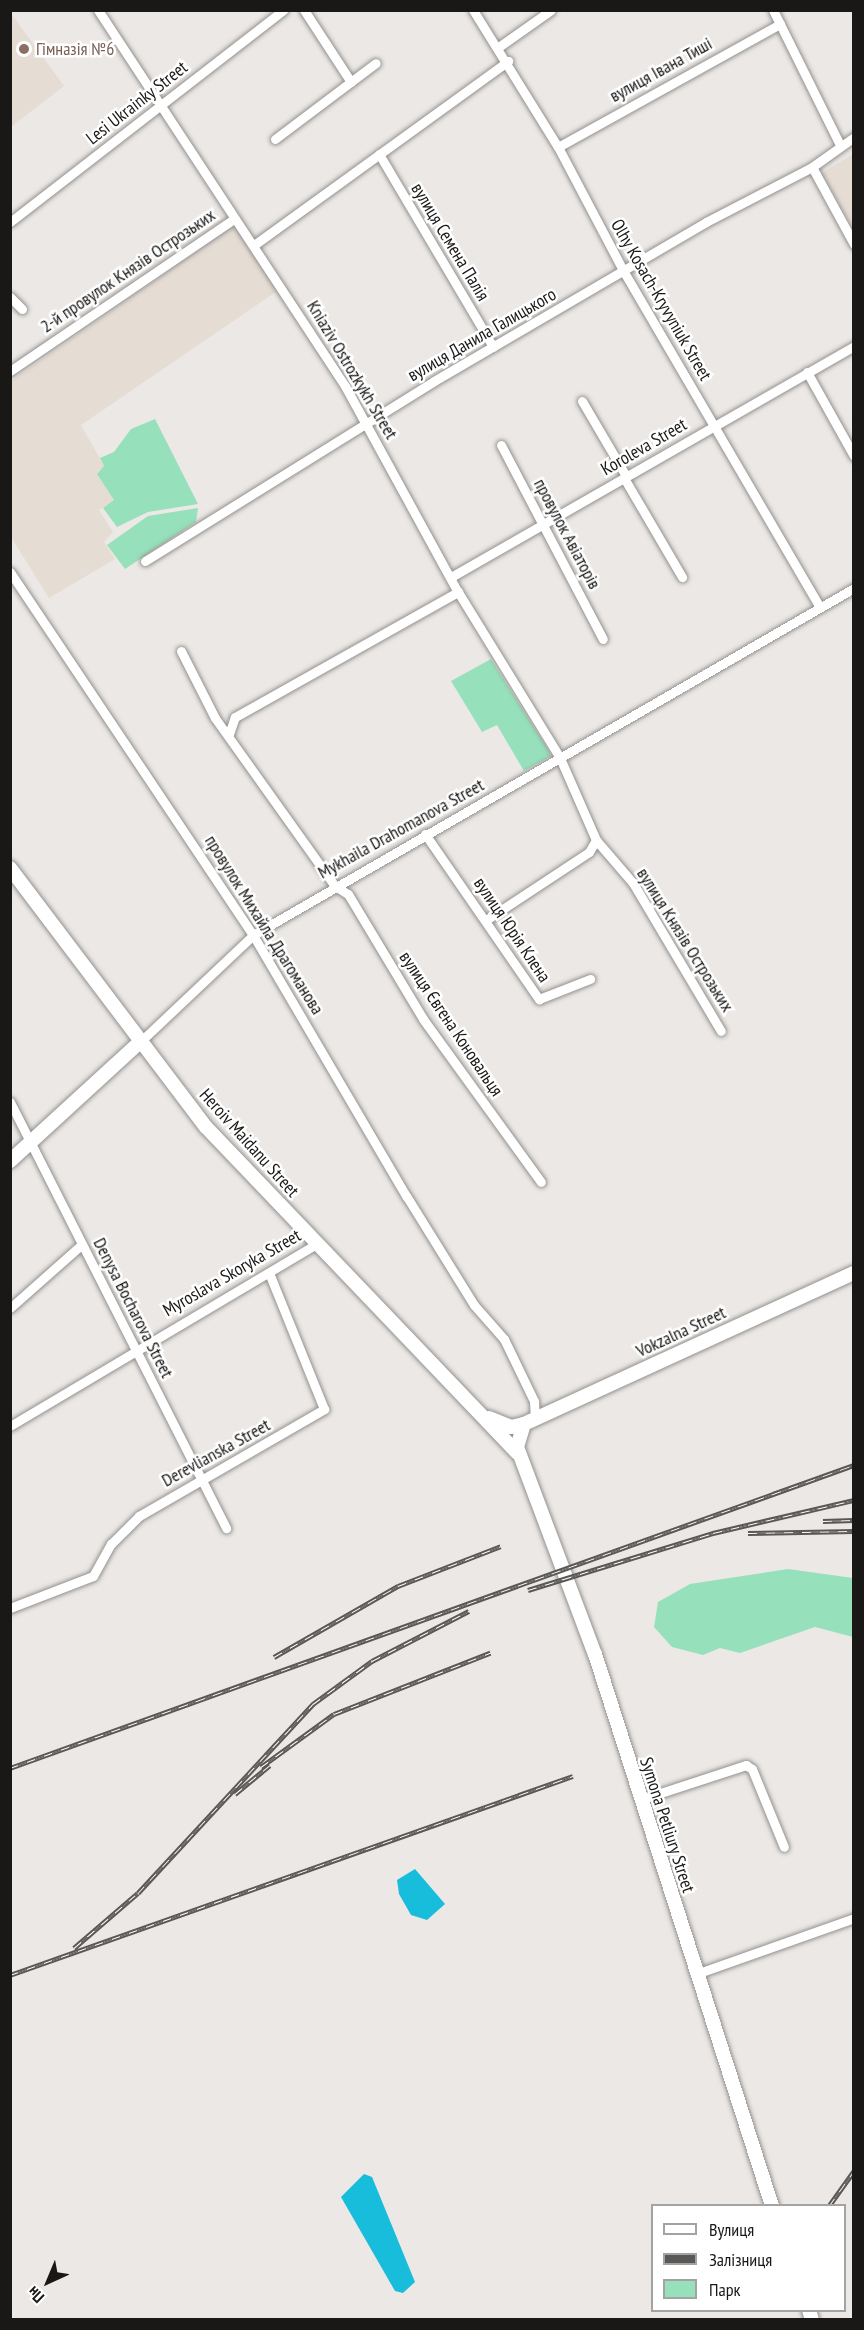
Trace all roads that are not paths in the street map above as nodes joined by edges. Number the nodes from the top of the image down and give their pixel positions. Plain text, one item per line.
1 (98, 10) edge
2 (283, 10) edge
3 (304, 10) edge
4 (473, 10) edge
5 (551, 10) edge
6 (773, 10) edge
7 (780, 24) junction
8 (500, 46) junction
9 (508, 61) junction
10 (376, 63) dead end
11 (351, 82) junction
12 (160, 107) junction
13 (854, 137) edge
14 (275, 139) dead end
15 (840, 145) junction
16 (558, 147) junction
17 (379, 154) junction
18 (812, 167) junction
19 (234, 219) junction
20 (10, 222) edge
21 (854, 244) edge
22 (254, 245) junction
23 (624, 272) junction
24 (10, 297) edge
25 (22, 309) dead end
26 (854, 346) edge
27 (493, 347) junction
28 (10, 371) edge
29 (807, 372) junction
30 (582, 401) dead end
31 (366, 424) junction
32 (714, 424) junction
33 (501, 445) dead end
34 (854, 456) edge
35 (625, 477) junction
36 (544, 523) junction
37 (145, 561) dead end
38 (10, 572) edge
39 (451, 577) junction
40 (682, 577) dead end
41 (854, 588) edge
42 (458, 592) junction
43 (820, 607) junction
44 (603, 639) dead end
45 (181, 651) dead end
46 (231, 739) junction
47 (560, 758) junction
48 (425, 834) junction
49 (596, 840) junction
50 (10, 868) edge
51 (335, 886) junction
52 (486, 920) junction
53 (253, 935) junction
54 (590, 979) dead end
55 (721, 1031) dead end
56 (140, 1042) junction
57 (10, 1102) edge
58 (32, 1145) junction
59 (10, 1161) edge
60 (541, 1182) dead end
61 (317, 1244) junction
62 (82, 1245) junction
63 (269, 1273) junction
64 (854, 1273) edge
65 (10, 1308) edge
66 (136, 1347) junction
67 (489, 1418) junction
68 (529, 1421) junction
69 (10, 1426) edge
70 (520, 1458) junction
71 (200, 1477) junction
72 (226, 1528) dead end
73 (10, 1608) edge
74 (639, 1800) junction
75 (784, 1847) dead end
76 (854, 1918) edge
77 (696, 1974) junction
78 (772, 2204) edge

1 - 12 street, Kniaziv Ostrozkykh Street
2 - 12 street, Lesi Ukrainky Street
3 - 11 street
4 - 8 street, Olhy Kosach-Kryvyniuk Street
5 - 8 street
6 - 7 street
7 - 15 street
7 - 16 street, вулиця Івана Тиші
8 - 9 street, Olhy Kosach-Kryvyniuk Street
9 - 16 street, Olhy Kosach-Kryvyniuk Street
9 - 17 street
10 - 11 street
11 - 14 street
12 - 19 street, Kniaziv Ostrozkykh Street
12 - 20 street, Lesi Ukrainky Street
13 - 15 street, вулиця Данила Галицького
15 - 18 street, вулиця Данила Галицького
16 - 23 street, Olhy Kosach-Kryvyniuk Street
17 - 22 street
17 - 27 street, вулиця Семена Палія
18 - 21 street
18 - 23 street, вулиця Данила Галицького
19 - 22 street, Kniaziv Ostrozkykh Street
19 - 28 street, 2-й провулок Князів Острозьких
22 - 31 street, Kniaziv Ostrozkykh Street
23 - 27 street, вулиця Данила Галицького
23 - 32 street, Olhy Kosach-Kryvyniuk Street
24 - 25 street
26 - 29 street, Koroleva Street
27 - 31 street, вулиця Данила Галицького
29 - 32 street, Koroleva Street
29 - 34 street
30 - 35 street
31 - 37 street, вулиця Данила Галицького
31 - 39 street, Kniaziv Ostrozkykh Street
32 - 35 street, Koroleva Street
32 - 43 street, Olhy Kosach-Kryvyniuk Street
33 - 36 street, провулок Авіаторів
35 - 36 street, Koroleva Street
35 - 40 street
36 - 39 street, Koroleva Street
36 - 44 street, провулок Авіаторів
38 - 53 street, провулок Михайла Драгоманова
39 - 42 street, Kniaziv Ostrozkykh Street
41 - 43 street, Mykhaila Drahomanova Street
42 - 46 street
42 - 47 street, Kniaziv Ostrozkykh Street
43 - 47 street, Mykhaila Drahomanova Street
45 - 46 street, вулиця Євгена Коновальця
46 - 51 street, вулиця Євгена Коновальця
47 - 48 street, Mykhaila Drahomanova Street
47 - 49 street, вулиця Князів Острозьких
48 - 51 street, Mykhaila Drahomanova Street
48 - 52 street, вулиця Юрія Клена
49 - 52 street
49 - 55 street, вулиця Князів Острозьких
50 - 56 street, Heroiv Maidanu Street
51 - 53 street, Mykhaila Drahomanova Street
51 - 60 street, вулиця Євгена Коновальця
52 - 54 street, вулиця Юрія Клена
53 - 56 street, Mykhaila Drahomanova Street
53 - 68 street, провулок Михайла Драгоманова
56 - 58 street, Mykhaila Drahomanova Street
56 - 61 street, Heroiv Maidanu Street
57 - 58 street, Denysa Bocharova Street
58 - 59 street, Mykhaila Drahomanova Street
58 - 62 street, Denysa Bocharova Street
61 - 63 street, Myroslava Skoryka Street
61 - 67 street, Heroiv Maidanu Street
62 - 65 street
62 - 66 street, Denysa Bocharova Street
63 - 66 street, Myroslava Skoryka Street
63 - 71 street, Derevlianska Street
64 - 68 street, Vokzalna Street
66 - 69 street, Myroslava Skoryka Street
66 - 71 street, Denysa Bocharova Street
67 - 68 street
67 - 70 street, Heroiv Maidanu Street
68 - 70 street
70 - 74 street, Symona Petliury Street
71 - 72 street, Denysa Bocharova Street
71 - 73 street, Derevlianska Street
74 - 75 street
74 - 77 street, Symona Petliury Street
76 - 77 street
77 - 78 street, Symona Petliury Street

